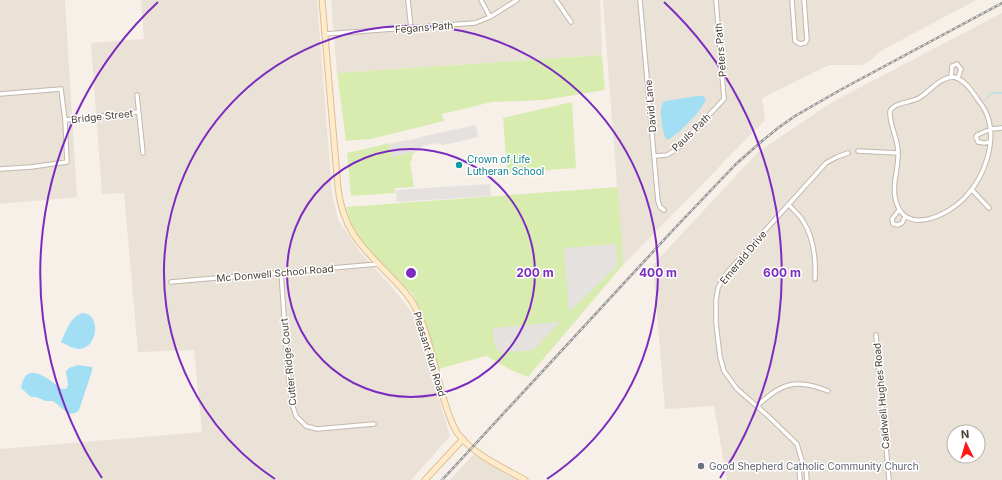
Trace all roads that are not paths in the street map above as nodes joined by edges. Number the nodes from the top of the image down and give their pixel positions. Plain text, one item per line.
1 (322, 0) edge
2 (408, 0) edge
3 (481, 0) edge
4 (517, 0) edge
5 (556, 0) edge
6 (640, 0) edge
7 (716, 0) edge
8 (792, 0) edge
9 (804, 0) edge
10 (490, 17) junction
11 (571, 22) dead end
12 (411, 28) junction
13 (325, 34) junction
14 (951, 77) junction
15 (958, 78) junction
16 (0, 94) edge
17 (137, 95) dead end
18 (724, 99) joint
19 (138, 112) junction
20 (65, 120) junction
21 (1002, 128) edge
22 (990, 129) junction
23 (990, 142) junction
24 (858, 151) dead end
25 (143, 153) dead end
26 (848, 153) dead end
27 (898, 153) junction
28 (654, 156) junction
29 (0, 169) edge
30 (972, 190) junction
31 (789, 204) junction
32 (989, 208) dead end
33 (664, 210) dead end
34 (899, 210) junction
35 (905, 217) junction
36 (378, 264) junction
37 (281, 272) junction
38 (815, 279) dead end
39 (171, 282) dead end
40 (876, 336) dead end
41 (828, 391) dead end
42 (756, 406) junction
43 (374, 424) dead end
44 (463, 439) junction
45 (802, 461) junction
46 (425, 480) edge
47 (525, 480) edge
48 (800, 480) edge
49 (807, 480) edge
50 (889, 480) edge

1 - 13 main road, Pleasant Run Road
2 - 12 street
3 - 10 street
4 - 10 street, Fegans Path
5 - 11 street
6 - 28 street, David Lane
7 - 18 street, Peters Path
8 - 9 street
10 - 12 street, Fegans Path
12 - 13 street, Fegans Path
13 - 36 main road, Pleasant Run Road
14 - 15 street
14 - 15 street
14 - 27 street
15 - 22 street
16 - 20 street
17 - 19 street
18 - 28 street, Pauls Path
19 - 20 street, Bridge Street
19 - 25 street
20 - 29 street
21 - 22 street
22 - 23 street
22 - 23 street
23 - 30 street
24 - 27 street
26 - 31 street, Emerald Drive
27 - 34 street
28 - 33 street, David Lane
30 - 32 street
30 - 35 street
31 - 38 street
31 - 42 street, Emerald Drive
34 - 35 street
34 - 35 street
36 - 37 street, Mc Donwell School Road
36 - 44 main road, Pleasant Run Road
37 - 39 street, Mc Donwell School Road
37 - 43 street, Cutter Ridge Court
40 - 50 street, Caldwell Hughes Road
41 - 42 street
42 - 45 street, Emerald Drive
44 - 46 main road
44 - 47 main road, Pleasant Run Road
45 - 48 street, Emerald Drive
45 - 49 street, Emerald Drive

